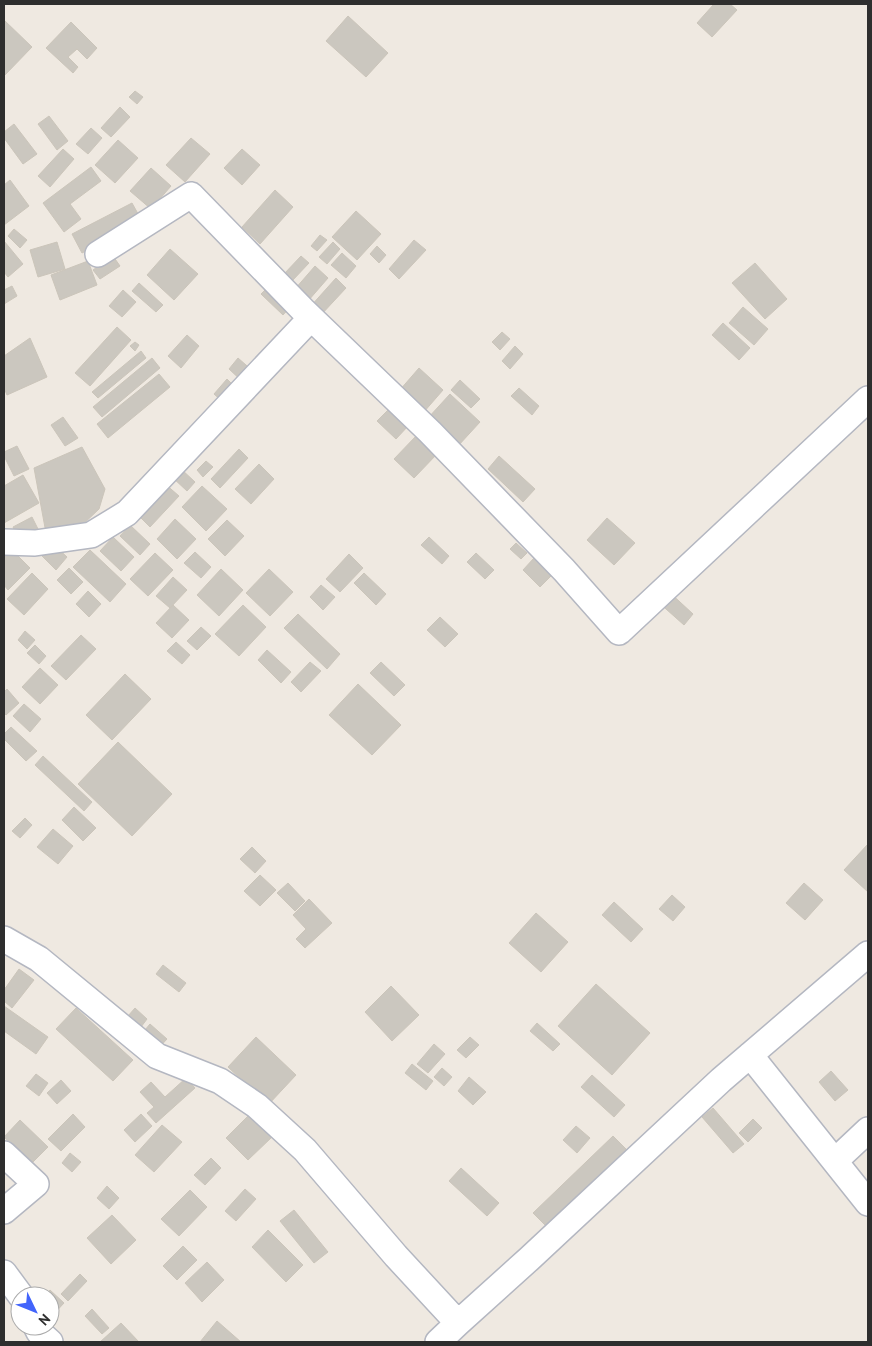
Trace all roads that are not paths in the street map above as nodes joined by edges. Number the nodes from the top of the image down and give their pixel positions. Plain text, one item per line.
1 (98, 254) dead end
2 (311, 318) junction
3 (868, 399) edge
4 (4, 542) edge
5 (6, 944) edge
6 (868, 954) edge
7 (750, 1055) junction
8 (868, 1130) edge
9 (4, 1154) edge
10 (835, 1161) junction
11 (868, 1204) edge
12 (4, 1211) edge
13 (4, 1274) edge
14 (13, 1286) edge
15 (458, 1323) junction
16 (438, 1342) edge

1 - 2 street
2 - 3 street
2 - 4 street
5 - 15 street
6 - 7 street
7 - 10 street
7 - 15 street
8 - 10 street
9 - 12 street
10 - 11 street
13 - 14 street
15 - 16 street

